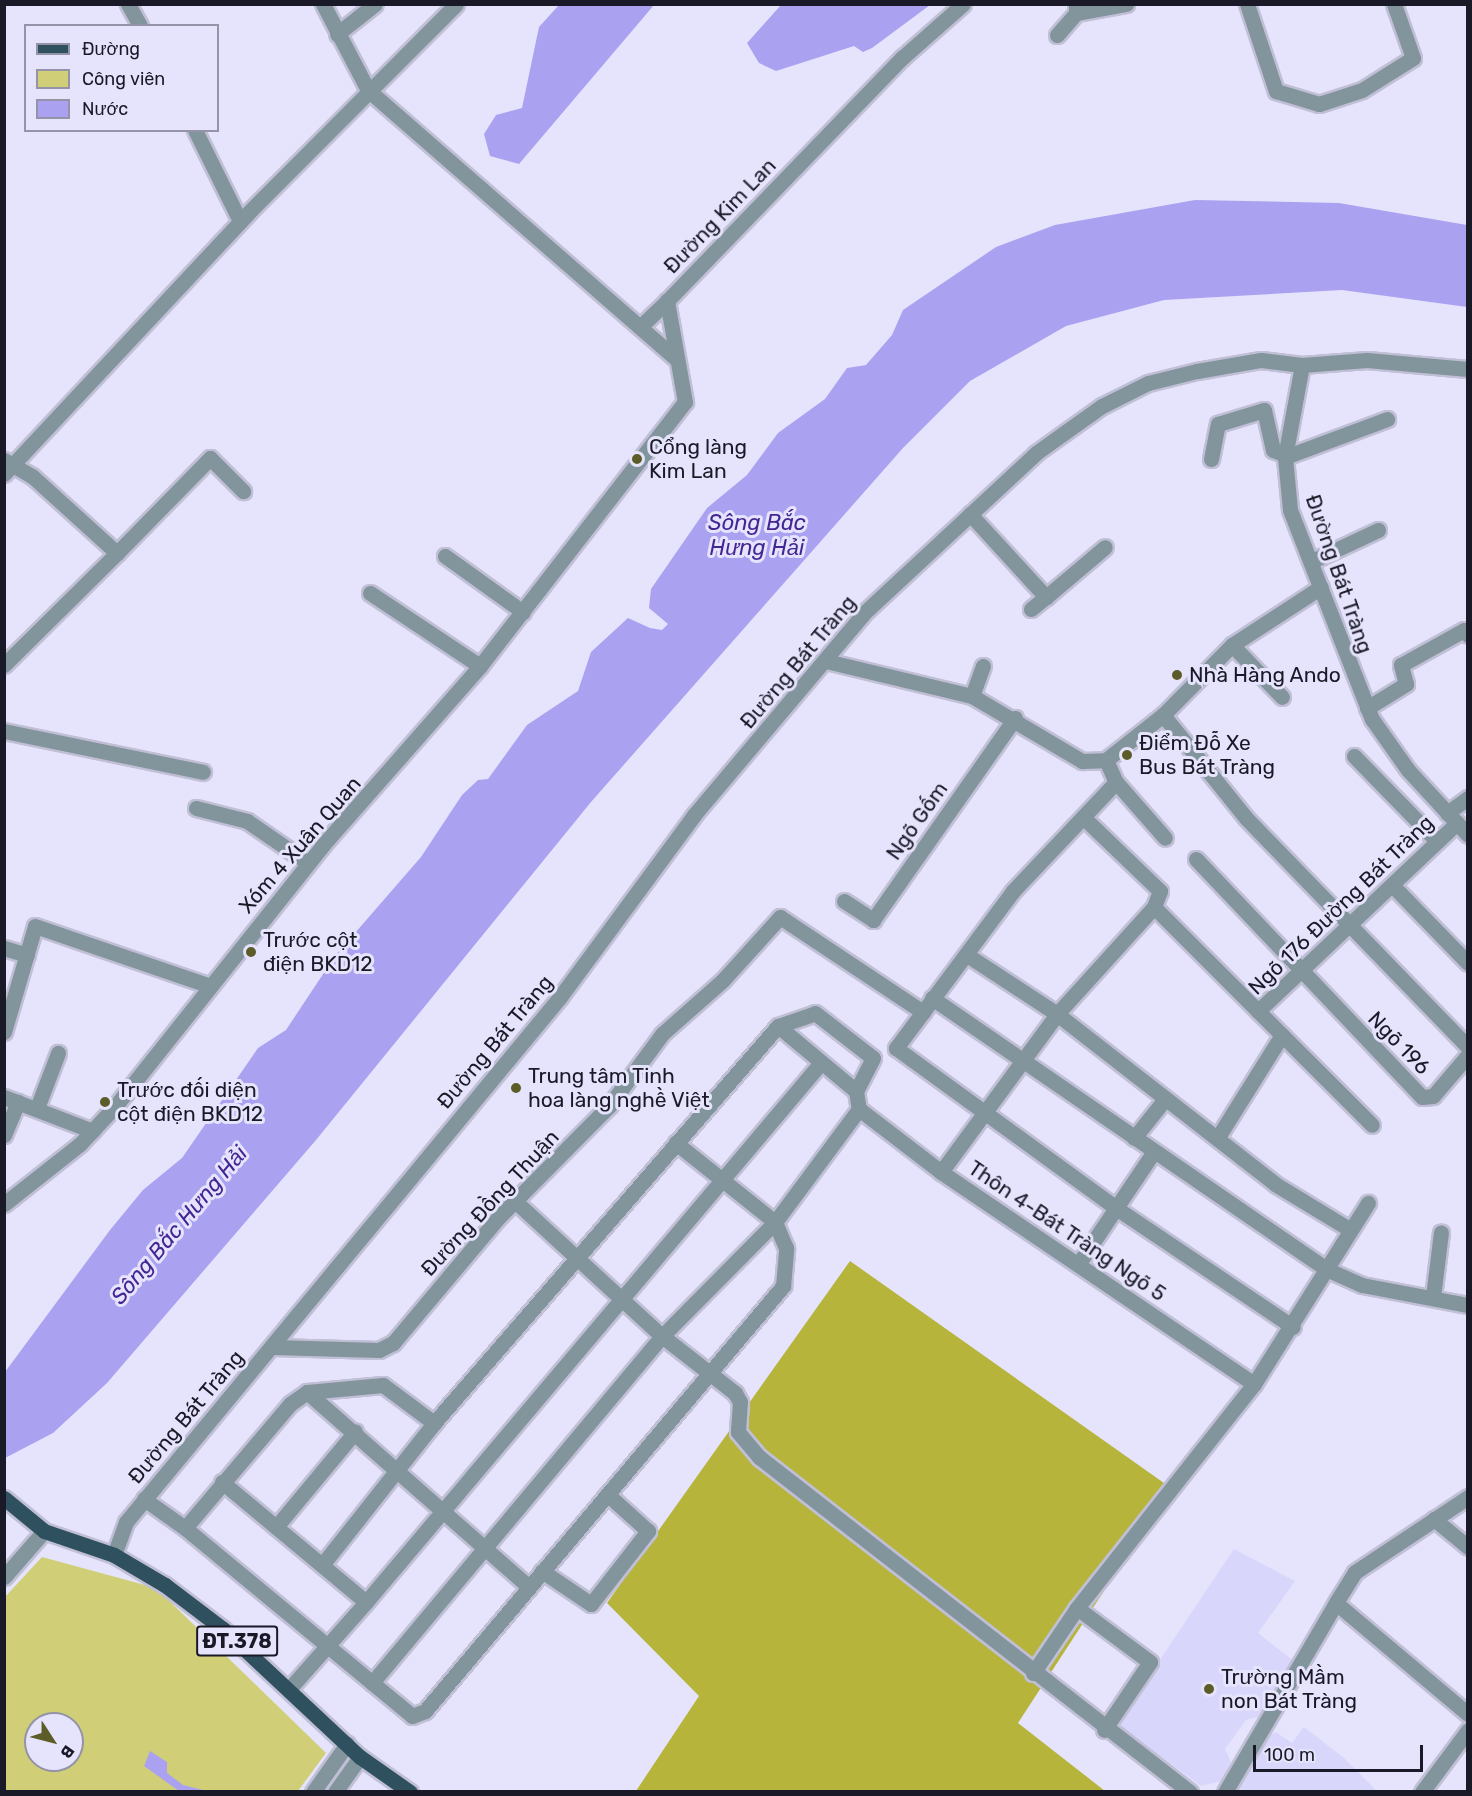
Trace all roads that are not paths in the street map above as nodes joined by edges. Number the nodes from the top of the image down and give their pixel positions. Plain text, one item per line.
1 (128, 4) edge
2 (323, 4) edge
3 (375, 4) edge
4 (456, 4) edge
5 (963, 4) edge
6 (1126, 4) edge
7 (1247, 4) edge
8 (1394, 4) edge
9 (1076, 9) edge
10 (139, 24) edge
11 (337, 34) junction
12 (1057, 35) dead end
13 (368, 90) junction
14 (196, 132) edge
15 (240, 221) junction
16 (667, 301) junction
17 (640, 327) junction
18 (677, 360) junction
19 (1302, 365) junction
20 (1467, 369) edge
21 (1387, 419) dead end
22 (1286, 456) junction
23 (1211, 459) dead end
24 (7, 467) edge
25 (243, 491) dead end
26 (612, 498) joint
27 (970, 514) junction
28 (1378, 530) dead end
29 (1105, 547) dead end
30 (117, 553) junction
31 (445, 555) dead end
32 (1312, 561) junction
33 (1321, 587) junction
34 (369, 593) dead end
35 (1046, 597) junction
36 (1031, 609) dead end
37 (523, 612) junction
38 (1467, 635) edge
39 (1232, 645) junction
40 (826, 661) junction
41 (4, 665) edge
42 (480, 666) junction
43 (983, 666) dead end
44 (972, 696) junction
45 (1282, 697) dead end
46 (1367, 708) junction
47 (1163, 715) junction
48 (1015, 718) junction
49 (4, 731) edge
50 (1353, 756) dead end
51 (1107, 760) junction
52 (203, 772) dead end
53 (1116, 782) junction
54 (1467, 798) edge
55 (196, 808) dead end
56 (1083, 817) junction
57 (1452, 818) junction
58 (1467, 835) edge
59 (1165, 838) dead end
60 (1437, 842) junction
61 (1196, 859) dead end
62 (309, 863) junction
63 (1393, 886) junction
64 (844, 901) dead end
65 (1154, 907) junction
66 (1348, 927) junction
67 (4, 948) edge
68 (27, 955) junction
69 (967, 955) junction
70 (1467, 963) edge
71 (1300, 971) junction
72 (210, 987) junction
73 (932, 998) junction
74 (923, 1011) junction
75 (1258, 1011) junction
76 (1057, 1014) junction
77 (778, 1026) junction
78 (4, 1032) edge
79 (1282, 1035) junction
80 (1467, 1047) edge
81 (896, 1048) junction
82 (58, 1053) dead end
83 (1467, 1055) edge
84 (873, 1058) junction
85 (1019, 1062) junction
86 (819, 1065) junction
87 (856, 1091) junction
88 (11, 1099) edge
89 (1165, 1099) junction
90 (38, 1108) junction
91 (859, 1109) junction
92 (981, 1113) junction
93 (1372, 1125) dead end
94 (93, 1131) junction
95 (4, 1135) edge
96 (1218, 1137) junction
97 (1134, 1138) junction
98 (676, 1143) junction
99 (1153, 1153) junction
100 (941, 1172) junction
101 (720, 1181) junction
102 (515, 1201) junction
103 (1368, 1203) dead end
104 (4, 1204) edge
105 (1116, 1208) junction
106 (775, 1222) junction
107 (1349, 1228) junction
108 (1441, 1232) dead end
109 (576, 1258) junction
110 (1079, 1263) junction
111 (1326, 1269) junction
112 (1433, 1297) junction
113 (620, 1299) junction
114 (1467, 1305) edge
115 (1293, 1327) junction
116 (662, 1336) junction
117 (273, 1347) junction
118 (708, 1372) junction
119 (1254, 1384) junction
120 (307, 1392) junction
121 (434, 1423) junction
122 (355, 1432) junction
123 (398, 1468) junction
124 (222, 1482) junction
125 (607, 1494) junction
126 (1467, 1497) edge
127 (4, 1498) edge
128 (144, 1499) junction
129 (441, 1511) junction
130 (1434, 1519) junction
131 (276, 1527) junction
132 (184, 1528) junction
133 (44, 1530) junction
134 (483, 1547) junction
135 (1467, 1547) edge
136 (114, 1555) junction
137 (322, 1565) junction
138 (542, 1571) junction
139 (4, 1577) edge
140 (529, 1587) junction
141 (366, 1602) junction
142 (1336, 1603) junction
143 (1077, 1608) junction
144 (328, 1647) junction
145 (1033, 1673) junction
146 (372, 1683) junction
147 (290, 1688) junction
148 (1467, 1714) edge
149 (1104, 1730) junction
150 (1467, 1730) edge
151 (347, 1744) junction
152 (360, 1757) junction
153 (407, 1790) edge
154 (313, 1791) edge
155 (335, 1791) edge
156 (1190, 1791) edge
157 (1225, 1791) edge
158 (1422, 1791) edge

1 - 10 street
2 - 11 street
3 - 11 street
4 - 13 street
5 - 16 street, Đường Kim Lan
6 - 9 street
7 - 8 street
9 - 12 street
11 - 13 street
13 - 15 street
13 - 17 street
14 - 15 street
15 - 24 street
16 - 17 street
16 - 18 street, Đường Kim Lan
17 - 18 street
18 - 26 street, Đường Kim Lan
19 - 20 street
19 - 22 street, Đường Bát Tràng
19 - 27 street, Đường Bát Tràng
21 - 22 street
22 - 23 street
22 - 32 street, Đường Bát Tràng
24 - 30 street
25 - 30 street
26 - 37 street, Xóm 4 Xuân Quan
27 - 35 street
27 - 40 street, Đường Bát Tràng
28 - 32 street
29 - 35 street
30 - 41 street
31 - 37 street
32 - 33 street, Đường Bát Tràng
33 - 39 street
33 - 46 street, Đường Bát Tràng
34 - 42 street
35 - 36 street
37 - 42 street, Xóm 4 Xuân Quan
38 - 46 street
39 - 45 street
39 - 47 street
40 - 44 street
40 - 117 street, Đường Bát Tràng
42 - 62 street, Xóm 4 Xuân Quan
43 - 44 street
44 - 48 street
46 - 57 street, Đường Bát Tràng
47 - 51 street
47 - 66 street
48 - 51 street
48 - 64 street, Ngõ Gốm
49 - 52 street
50 - 60 street
51 - 53 street
53 - 56 street
53 - 59 street
54 - 57 street, Ngõ 176 Đường Bát Tràng
55 - 62 street
56 - 65 street
56 - 69 street
57 - 58 street, Đường Bát Tràng
57 - 60 street, Ngõ 176 Đường Bát Tràng
60 - 63 street, Ngõ 176 Đường Bát Tràng
61 - 71 street
62 - 72 street, Xóm 4 Xuân Quan
63 - 66 street, Ngõ 176 Đường Bát Tràng
63 - 70 street
65 - 75 street
65 - 76 street
66 - 71 street, Ngõ 176 Đường Bát Tràng
66 - 80 street
67 - 68 street
68 - 72 street
68 - 78 street
69 - 73 street
69 - 76 street
71 - 75 street, Ngõ 176 Đường Bát Tràng
71 - 83 street, Ngõ 196
72 - 94 street, Xóm 4 Xuân Quan
73 - 74 street
73 - 85 street
74 - 81 street
74 - 102 street, Đường Đồng Thuận
75 - 79 street, Ngõ 176 Đường Bát Tràng
76 - 85 street
76 - 89 street
77 - 84 street
77 - 86 street
77 - 98 street
79 - 93 street, Ngõ 176 Đường Bát Tràng
79 - 96 street
81 - 84 street
81 - 92 street
82 - 90 street
84 - 87 street
85 - 92 street
85 - 97 street
86 - 87 street
86 - 101 street
87 - 91 street
88 - 90 street
88 - 95 street
89 - 96 street
89 - 97 street
90 - 94 street
91 - 100 street, Thôn 4-Bát Tràng Ngõ 5
91 - 106 street
92 - 100 street
92 - 105 street
94 - 104 street, Xóm 4 Xuân Quan
96 - 107 street
97 - 99 street
98 - 101 street
98 - 109 street
99 - 105 street
99 - 111 street
100 - 110 street, Thôn 4-Bát Tràng Ngõ 5
101 - 106 street
101 - 113 street
102 - 109 street
102 - 117 street, Đường Đồng Thuận
103 - 107 street
105 - 110 street
105 - 115 street
106 - 116 street
106 - 118 street
107 - 111 street
108 - 112 street
109 - 113 street
109 - 121 street
110 - 119 street, Thôn 4-Bát Tràng Ngõ 5
111 - 112 street
111 - 115 street
112 - 114 street
113 - 116 street
113 - 129 street
115 - 119 street
116 - 118 street
116 - 134 street
117 - 128 street, Đường Bát Tràng
118 - 125 street
118 - 145 street
119 - 143 street
120 - 121 street
120 - 122 street
120 - 124 street
121 - 123 street
122 - 123 street
122 - 131 street
123 - 129 street
123 - 137 street
124 - 131 street
124 - 132 street
125 - 138 street
125 - 138 street
126 - 130 street
127 - 133 main road, ĐT.378
128 - 132 street
128 - 136 street, Đường Bát Tràng
129 - 134 street
129 - 141 street
130 - 135 street
130 - 142 street
131 - 137 street
132 - 144 street
133 - 136 main road, ĐT.378
133 - 139 street
134 - 140 street
134 - 146 street
136 - 147 main road, ĐT.378
137 - 141 street
138 - 140 street
140 - 146 street
141 - 144 street
142 - 148 street
142 - 157 street
143 - 145 street
143 - 149 street
144 - 146 street
144 - 147 street
145 - 149 street
147 - 151 main road, ĐT.378
149 - 156 street
150 - 158 street
151 - 152 main road, ĐT.378
151 - 154 street
152 - 153 main road
152 - 155 street

